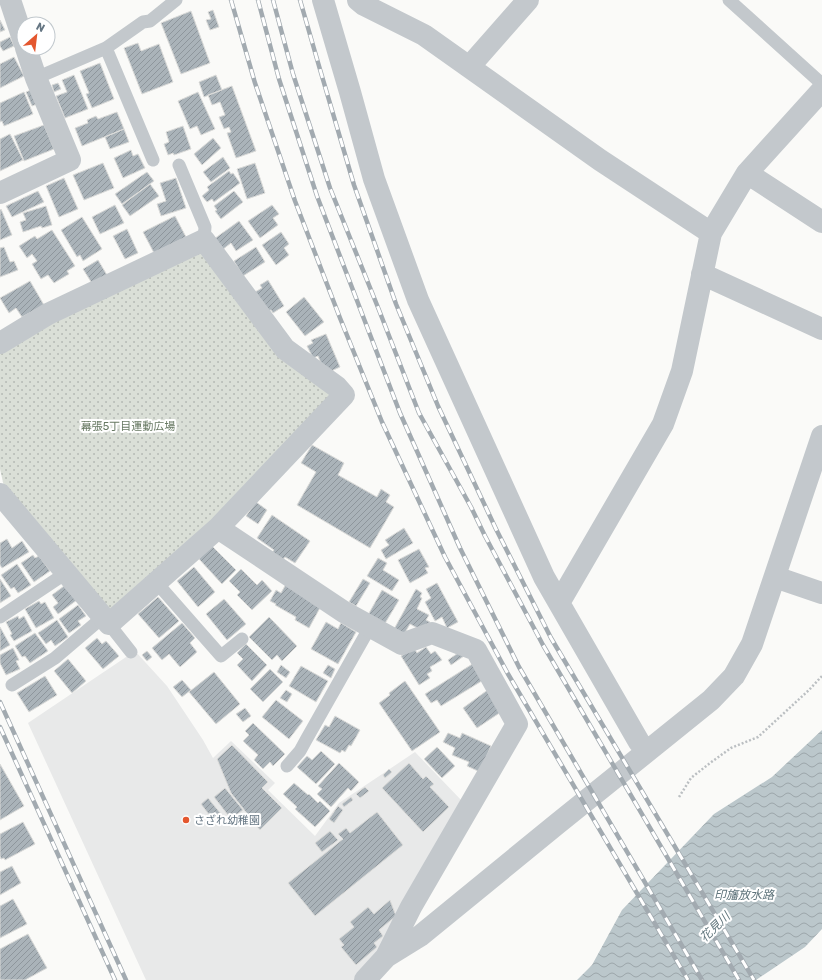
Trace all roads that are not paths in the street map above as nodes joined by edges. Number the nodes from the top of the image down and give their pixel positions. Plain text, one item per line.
1 (10, 0) edge
2 (176, 0) edge
3 (323, 0) edge
4 (358, 0) edge
5 (729, 0) edge
6 (525, 1) edge
7 (16, 18) edge
8 (106, 48) junction
9 (29, 56) edge
10 (469, 67) junction
11 (36, 78) junction
12 (822, 84) edge
13 (822, 90) edge
14 (153, 160) dead end
15 (179, 165) dead end
16 (747, 173) junction
17 (0, 193) edge
18 (822, 222) edge
19 (711, 233) junction
20 (204, 240) junction
21 (702, 274) junction
22 (822, 329) edge
23 (0, 343) edge
24 (822, 436) edge
25 (0, 494) edge
26 (218, 528) junction
27 (66, 573) junction
28 (775, 577) junction
29 (156, 582) junction
30 (822, 594) edge
31 (559, 603) junction
32 (0, 617) edge
33 (106, 621) junction
34 (370, 627) junction
35 (242, 639) dead end
36 (131, 652) dead end
37 (12, 685) dead end
38 (639, 742) dead end
39 (287, 766) dead end
40 (386, 957) junction
41 (364, 980) edge

1 - 7 street
2 - 8 lane
3 - 31 street
4 - 10 street
5 - 12 lane
6 - 10 street
8 - 11 lane
8 - 14 lane
9 - 11 street
10 - 19 street
11 - 17 street
13 - 16 street
15 - 20 lane
16 - 18 street
16 - 19 street
19 - 21 street
20 - 23 street
20 - 26 street
21 - 22 street
21 - 31 street
24 - 28 street
25 - 27 street
26 - 29 street
26 - 34 street
27 - 32 lane
27 - 33 street
28 - 30 street
28 - 40 street
29 - 33 street
29 - 35 lane
31 - 38 street
33 - 36 lane
33 - 37 lane
34 - 39 lane
34 - 40 street
40 - 41 street

